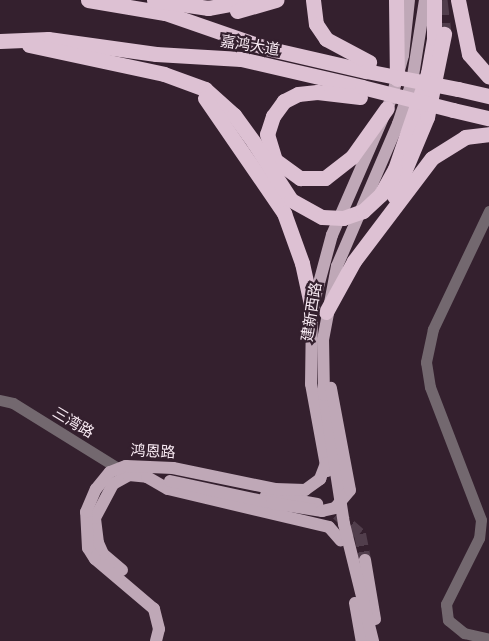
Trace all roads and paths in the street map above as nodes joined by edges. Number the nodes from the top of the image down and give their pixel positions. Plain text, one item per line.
1 (88, 0) edge
2 (154, 0) edge
3 (252, 0) edge
4 (276, 0) edge
5 (313, 0) edge
6 (396, 0) edge
7 (409, 0) edge
8 (425, 0) edge
9 (434, 0) edge
10 (458, 0) edge
11 (208, 8) junction
12 (444, 34) tunnel mouth
13 (7, 41) edge
14 (368, 66) junction
15 (489, 77) edge
16 (397, 79) junction
17 (183, 80) junction
18 (361, 92) junction
19 (489, 96) edge
20 (388, 108) junction
21 (489, 118) edge
22 (489, 134) edge
23 (489, 211) edge
24 (354, 261) junction
25 (319, 311) junction
26 (323, 340) junction
27 (0, 400) edge
28 (326, 463) junction
29 (118, 467) junction
30 (148, 473) junction
31 (129, 474) junction
32 (317, 504) dead end
33 (341, 541) junction
34 (365, 560) tunnel mouth
35 (489, 639) edge
36 (156, 641) edge
37 (164, 641) edge
38 (362, 641) edge
39 (373, 641) edge
40 (379, 641) edge

1 - 14 highway, 嘉鸿大道
2 - 11 highway
3 - 11 highway
4 - 11 highway
5 - 14 highway
6 - 16 highway
7 - 16 main road, 建新西路
8 - 25 main road, 建新西路
9 - 17 highway, bridge
10 - 15 highway
12 - 24 highway
13 - 17 highway
13 - 18 highway, 嘉鸿大道
14 - 19 highway, 嘉鸿大道, bridge
16 - 20 main road, 建新西路
17 - 25 highway
18 - 20 highway
18 - 21 highway, 嘉鸿大道, bridge
20 - 25 main road, 建新西路
22 - 24 highway
23 - 35 street
24 - 25 highway
25 - 26 main road, 建新西路
25 - 28 main road, 建新西路
26 - 30 main road, bridge
26 - 39 main road, 建新西路
27 - 29 street, 三湾路
28 - 30 main road, 鸿恩路
28 - 33 main road, 建新西路
29 - 30 main road, 鸿恩路
29 - 31 street, 三湾路
29 - 36 main road, 鸿恩路
30 - 31 main road, 鸿恩路
30 - 32 main road
30 - 33 main road, 鸿恩路
31 - 37 main road, 鸿恩路
33 - 38 main road, 建新西路
34 - 40 main road

